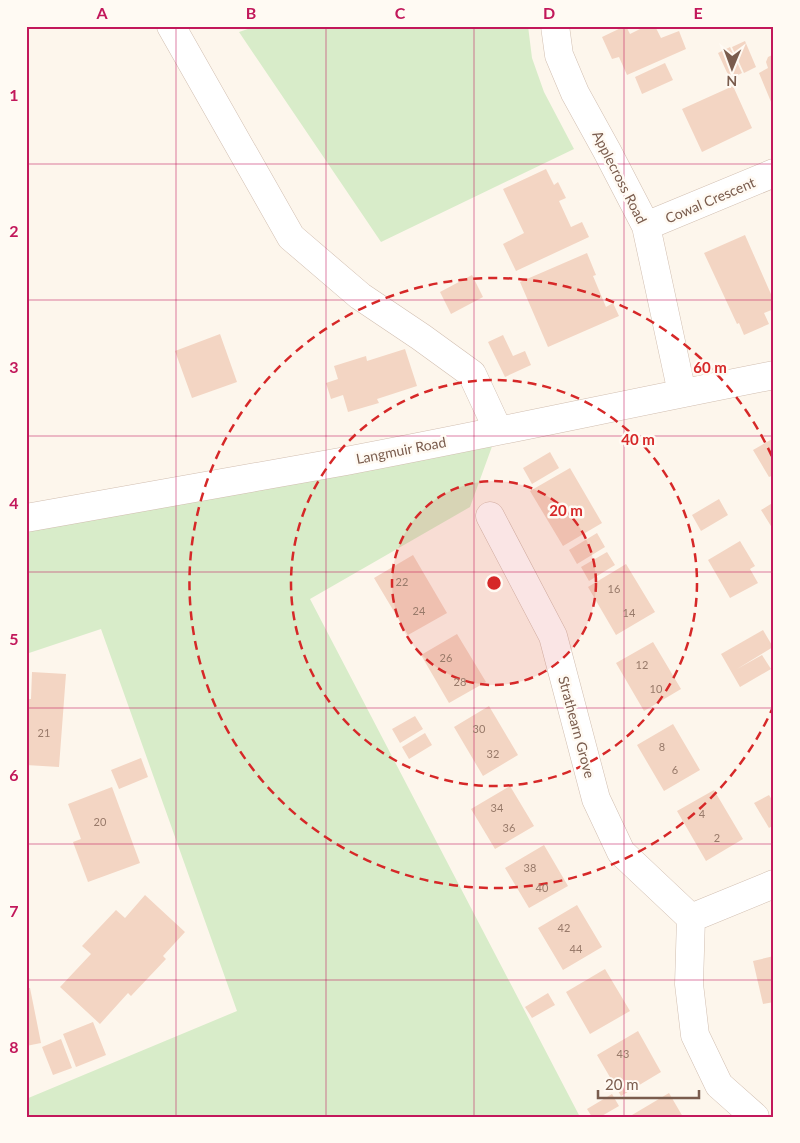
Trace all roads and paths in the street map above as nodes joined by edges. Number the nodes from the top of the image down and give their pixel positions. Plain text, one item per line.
1 (172, 26) edge
2 (555, 26) edge
3 (774, 173) edge
4 (646, 226) junction
5 (774, 376) edge
6 (682, 393) junction
7 (498, 430) junction
8 (490, 516) dead end
9 (26, 518) edge
10 (774, 884) edge
11 (691, 918) junction
12 (755, 1117) edge

1 - 7 street
2 - 4 street, Applecross Road
3 - 4 street, Cowal Crescent
4 - 6 street, Applecross Road
5 - 6 street, Langmuir Road
6 - 7 street, Langmuir Road
7 - 9 street, Langmuir Road
8 - 11 street, Strathearn Grove
10 - 11 street
11 - 12 street

